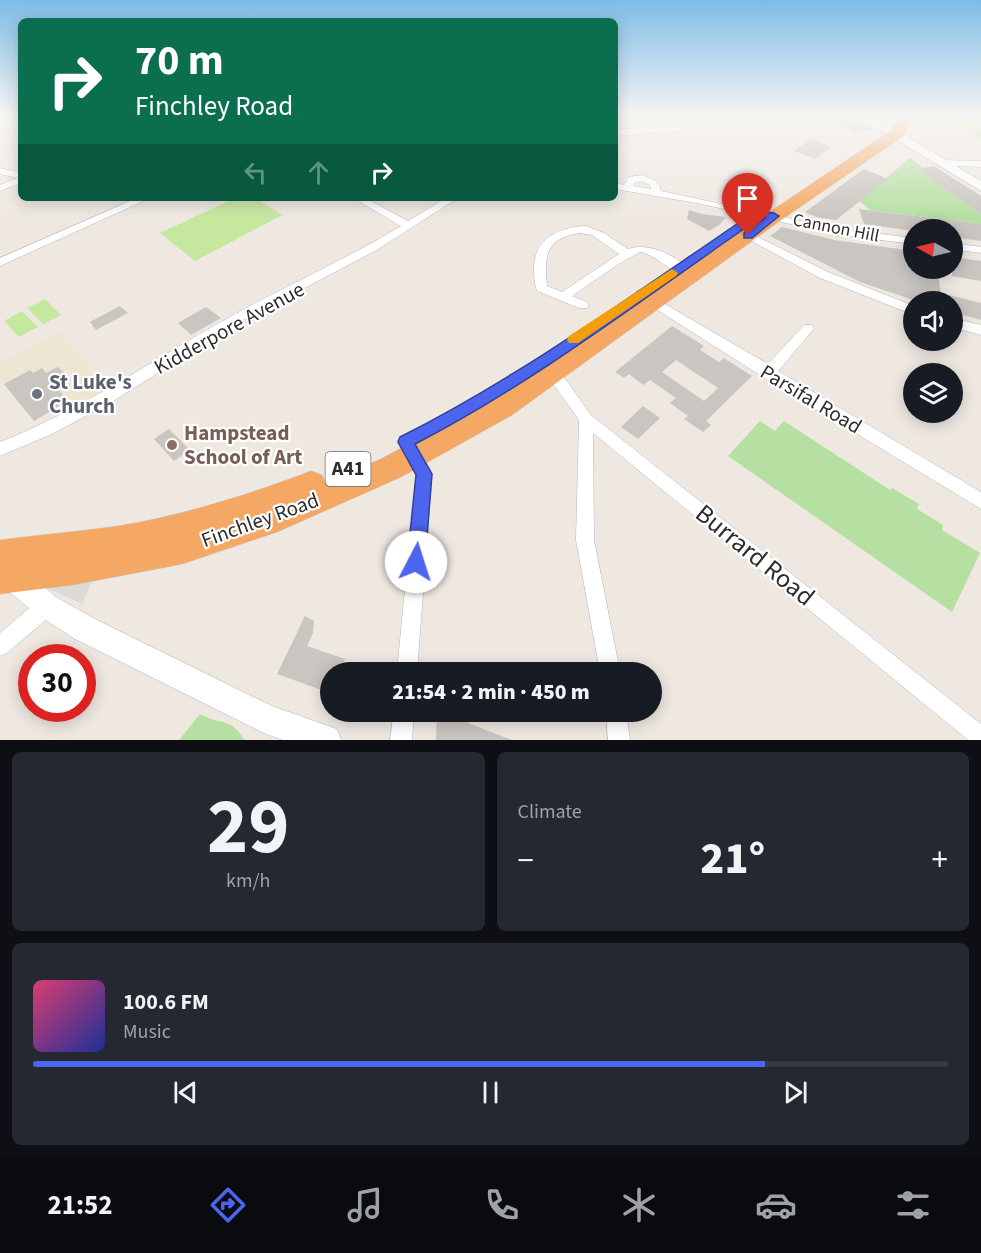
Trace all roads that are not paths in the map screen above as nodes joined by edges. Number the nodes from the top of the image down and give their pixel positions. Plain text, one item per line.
1 (860, 150) edge
2 (924, 150) edge
3 (942, 163) junction
4 (981, 164) edge
5 (0, 171) edge
6 (18, 177) edge
7 (18, 179) edge
8 (618, 186) edge
9 (981, 187) edge
10 (0, 188) edge
11 (138, 201) edge
12 (363, 201) edge
13 (448, 201) edge
14 (760, 222) junction
15 (409, 226) junction
16 (903, 240) edge
17 (963, 248) edge
18 (981, 250) edge
19 (627, 254) junction
20 (0, 262) edge
21 (684, 272) junction
22 (563, 297) junction
23 (647, 298) junction
24 (583, 305) dead end
25 (903, 307) edge
26 (963, 325) edge
27 (808, 328) dead end
28 (981, 330) edge
29 (546, 368) junction
30 (768, 373) junction
31 (586, 420) junction
32 (0, 449) edge
33 (410, 449) junction
34 (981, 501) edge
35 (2, 569) edge
36 (46, 606) junction
37 (0, 646) edge
38 (408, 662) edge
39 (608, 662) edge
40 (403, 722) edge
41 (617, 722) edge
42 (981, 737) edge
43 (326, 740) edge
44 (401, 740) edge
45 (619, 740) edge

1 - 14 highway, Finchley Road / A41
2 - 3 main road
3 - 4 street
3 - 9 main road
5 - 6 street
7 - 10 street
8 - 14 street
11 - 20 street
12 - 15 street
13 - 15 street, Kidderpore Avenue
14 - 16 street, Cannon Hill
14 - 21 highway, Finchley Road / A41
14 - 25 street
15 - 32 street, Kidderpore Avenue
17 - 18 street
19 - 21 street
19 - 22 street
19 - 22 street
21 - 23 highway, Finchley Road / A41
22 - 24 street
23 - 29 highway, Finchley Road / A41
23 - 30 street, Parsifal Road
26 - 28 street
27 - 30 street
29 - 31 street, Burrard Road
29 - 33 highway, Finchley Road / A41
30 - 34 street, Parsifal Road
31 - 39 street
31 - 42 street, Burrard Road
33 - 35 highway, Finchley Road / A41
33 - 38 street
35 - 36 main road
36 - 37 street
36 - 43 main road
40 - 44 street
41 - 45 street

